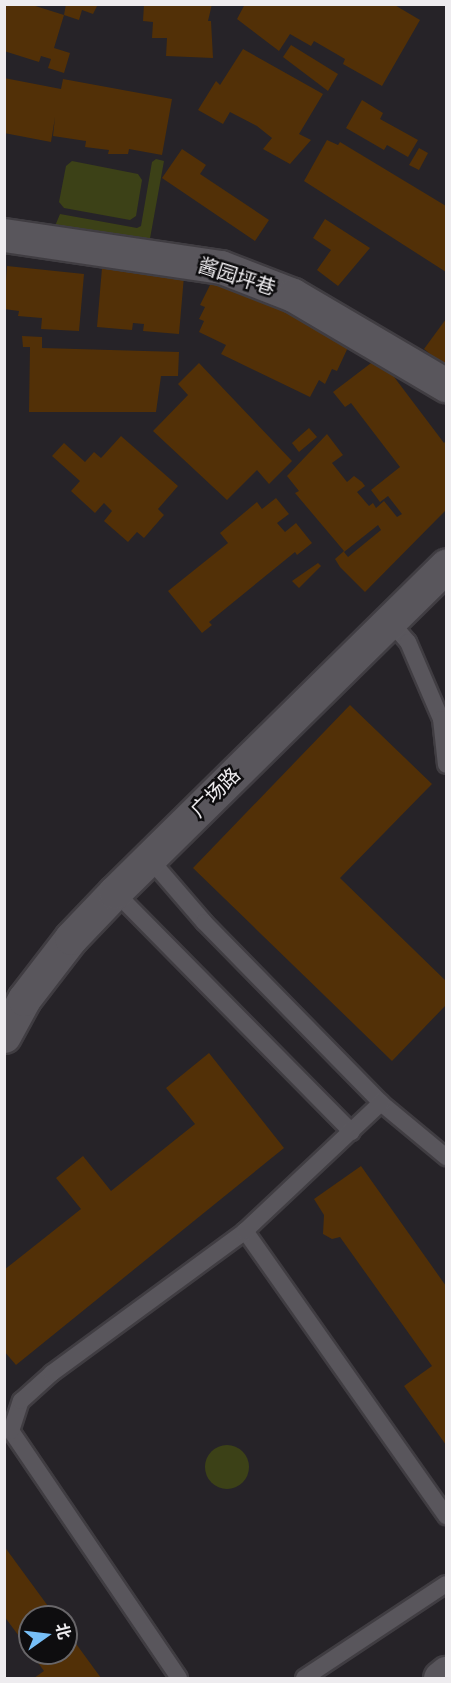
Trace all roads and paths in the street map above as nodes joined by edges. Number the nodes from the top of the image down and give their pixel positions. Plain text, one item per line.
1 (4, 235) edge
2 (447, 385) edge
3 (447, 566) edge
4 (388, 620) junction
5 (447, 765) edge
6 (149, 858) junction
7 (115, 892) junction
8 (4, 1036) edge
9 (381, 1103) junction
10 (352, 1132) junction
11 (447, 1157) edge
12 (245, 1231) junction
13 (447, 1516) edge
14 (447, 1584) edge
15 (447, 1673) edge
16 (179, 1678) edge
17 (304, 1678) edge
18 (440, 1678) edge

1 - 2 main road, 酱园坪巷
3 - 4 main road, 广场路
4 - 5 lane
4 - 6 main road, 广场路
6 - 7 main road, 广场路
6 - 9 lane
7 - 8 main road, 广场路
7 - 10 lane
9 - 10 lane
9 - 11 lane
10 - 12 lane
12 - 13 lane
12 - 16 lane
14 - 17 lane
15 - 18 main road

